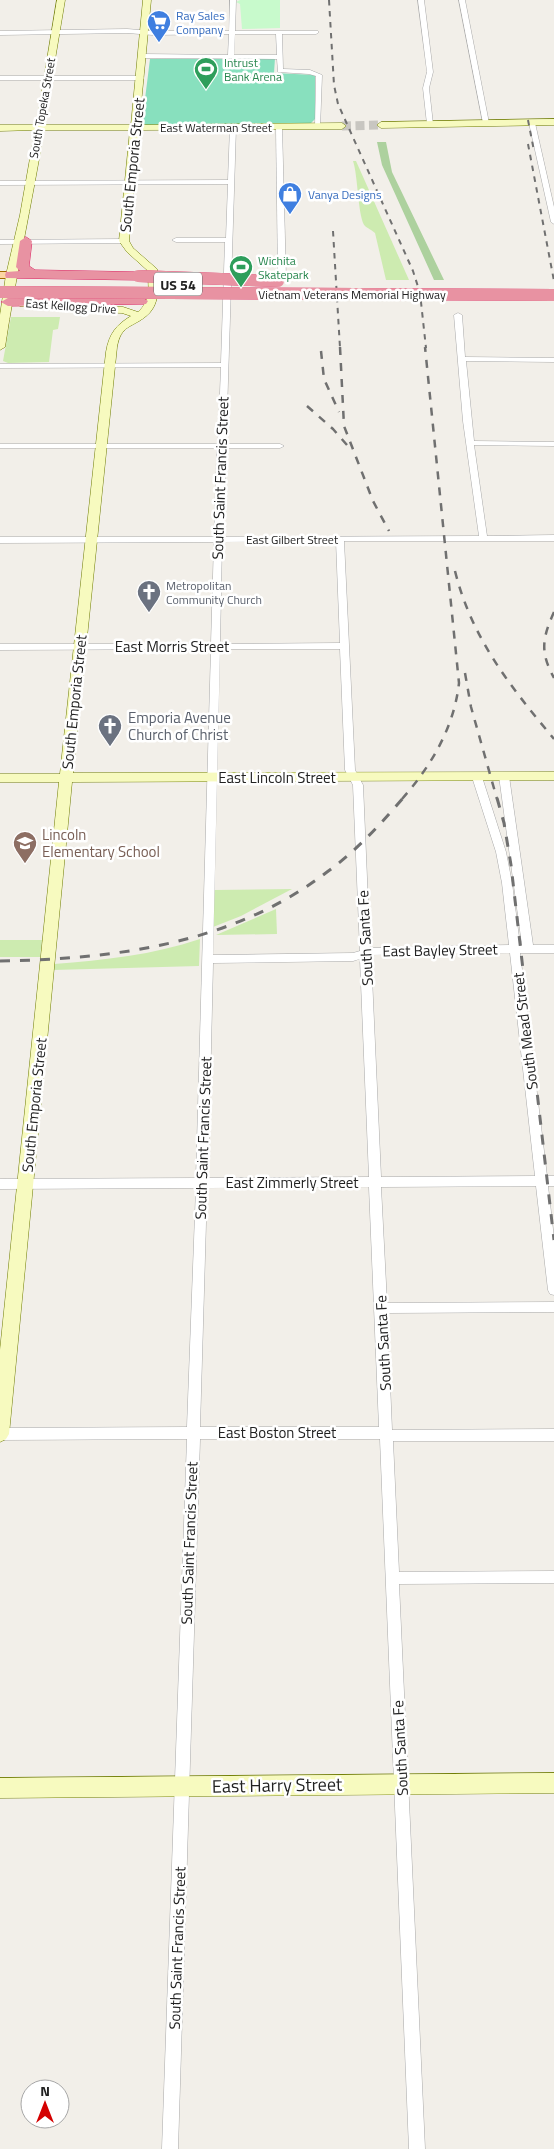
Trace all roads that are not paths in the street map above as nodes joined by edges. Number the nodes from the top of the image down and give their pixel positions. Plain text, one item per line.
1 (61, 0) edge
2 (148, 0) edge
3 (233, 0) edge
4 (421, 0) edge
5 (462, 0) edge
6 (55, 32) junction
7 (144, 32) junction
8 (316, 32) dead end
9 (0, 33) edge
10 (231, 33) junction
11 (279, 33) junction
12 (143, 56) junction
13 (231, 56) junction
14 (279, 57) junction
15 (0, 78) edge
16 (47, 78) junction
17 (141, 78) junction
18 (554, 122) edge
19 (486, 123) junction
20 (532, 123) junction
21 (430, 124) junction
22 (381, 125) tunnel mouth
23 (342, 126) tunnel mouth
24 (279, 127) junction
25 (318, 127) junction
26 (0, 128) edge
27 (39, 128) junction
28 (135, 128) junction
29 (233, 128) junction
30 (30, 182) junction
31 (130, 182) junction
32 (231, 182) junction
33 (0, 183) edge
34 (553, 222) edge
35 (176, 240) dead end
36 (229, 240) junction
37 (0, 242) edge
38 (22, 242) junction
39 (124, 242) junction
40 (40, 275) junction
41 (4, 278) edge
42 (282, 278) dead end
43 (554, 286) edge
44 (354, 289) junction
45 (554, 295) edge
46 (3, 298) edge
47 (458, 315) dead end
48 (140, 316) junction
49 (0, 347) edge
50 (461, 359) junction
51 (554, 360) edge
52 (109, 365) junction
53 (225, 365) junction
54 (0, 366) edge
55 (470, 443) junction
56 (554, 444) edge
57 (0, 446) edge
58 (101, 446) junction
59 (221, 446) junction
60 (280, 446) dead end
61 (483, 538) junction
62 (554, 538) edge
63 (218, 539) junction
64 (340, 539) junction
65 (0, 540) edge
66 (91, 540) junction
67 (79, 646) junction
68 (215, 646) junction
69 (345, 646) junction
70 (0, 647) edge
71 (504, 776) junction
72 (554, 776) edge
73 (353, 777) junction
74 (477, 777) junction
75 (0, 778) edge
76 (66, 778) junction
77 (211, 778) junction
78 (515, 949) junction
79 (528, 949) junction
80 (554, 949) edge
81 (365, 953) junction
82 (208, 958) junction
83 (375, 1181) junction
84 (548, 1181) edge
85 (202, 1182) junction
86 (0, 1184) edge
87 (25, 1184) junction
88 (554, 1290) edge
89 (554, 1307) edge
90 (381, 1308) junction
91 (193, 1433) junction
92 (0, 1434) edge
93 (387, 1435) junction
94 (554, 1435) edge
95 (554, 1577) edge
96 (393, 1578) junction
97 (554, 1783) edge
98 (402, 1784) junction
99 (182, 1786) junction
100 (0, 1788) edge
101 (170, 2149) edge
102 (417, 2149) edge

1 - 6 street, South Topeka Street
2 - 7 street, South Emporia Street
3 - 10 street
4 - 21 street
5 - 19 street
6 - 7 street
6 - 9 street
6 - 16 street, South Topeka Street
7 - 10 street
7 - 12 street, South Emporia Street
8 - 11 street
10 - 11 street
10 - 13 street
11 - 14 street
12 - 13 street
12 - 17 street, South Emporia Street
13 - 14 street
14 - 25 street
15 - 16 street
16 - 17 street
16 - 27 street, South Topeka Street
17 - 28 street, South Emporia Street
18 - 20 street
19 - 20 street
19 - 21 street
20 - 34 street
21 - 22 street
23 - 25 street, East Waterman Street
24 - 25 street, East Waterman Street
24 - 29 street, East Waterman Street
24 - 42 street
26 - 27 street, East Waterman Street
27 - 28 street, East Waterman Street
27 - 30 street, South Topeka Street
28 - 29 street, East Waterman Street
28 - 31 street, South Emporia Street
29 - 32 street, South Saint Francis Street
30 - 31 street
30 - 33 street
30 - 38 street, South Topeka Street
31 - 32 street
31 - 39 street, South Emporia Street
32 - 36 street, South Saint Francis Street
35 - 36 street
36 - 53 street, South Saint Francis Street
37 - 38 street
38 - 39 street
38 - 40 highway
38 - 41 street, South Topeka Street
39 - 48 street, South Emporia Street
40 - 41 highway
40 - 44 highway, bridge
41 - 44 highway, Vietnam Veterans Memorial Highway / US 54, bridge
41 - 46 street, South Topeka Street
43 - 44 highway, Vietnam Veterans Memorial Highway / US 54
44 - 45 highway, Vietnam Veterans Memorial Highway / US 54, bridge
44 - 46 highway, Vietnam Veterans Memorial Highway / US 54, bridge
44 - 46 highway, bridge
46 - 48 street, East Kellogg Drive
46 - 49 street, South Topeka Street
47 - 50 street
48 - 52 street, South Emporia Street
50 - 51 street
50 - 55 street
52 - 53 street
52 - 54 street
52 - 58 street, South Emporia Street
53 - 59 street, South Saint Francis Street
55 - 56 street
55 - 61 street
57 - 58 street
58 - 59 street
58 - 66 street, South Emporia Street
59 - 60 street
59 - 63 street, South Saint Francis Street
61 - 62 street, East Gilbert Street
61 - 64 street, East Gilbert Street
63 - 64 street, East Gilbert Street
63 - 66 street, East Gilbert Street
63 - 68 street, South Saint Francis Street
64 - 69 street, South Santa Fe
65 - 66 street, East Gilbert Street
66 - 67 street, South Emporia Street
67 - 68 street, East Morris Street
67 - 70 street, East Morris Street
67 - 76 street, South Emporia Street
68 - 69 street, East Morris Street
68 - 77 street, South Saint Francis Street
69 - 73 street, South Santa Fe
71 - 72 street, East Lincoln Street
71 - 74 street, East Lincoln Street
71 - 79 street, South Mead Street
73 - 74 street, East Lincoln Street
73 - 77 street, East Lincoln Street
73 - 81 street, South Santa Fe
74 - 78 street, South Mead Street
75 - 76 street, East Lincoln Street
76 - 77 street, East Lincoln Street
76 - 87 street, South Emporia Street
77 - 82 street, South Saint Francis Street
78 - 79 street, East Bayley Street
78 - 81 street, East Bayley Street
78 - 84 street, South Mead Street
79 - 80 street, East Bayley Street
81 - 82 street, East Bayley Street
81 - 83 street, South Santa Fe
82 - 85 street, South Saint Francis Street
83 - 84 street, East Zimmerly Street
83 - 85 street, East Zimmerly Street
83 - 90 street, South Santa Fe
84 - 88 street, South Mead Street
85 - 87 street, East Zimmerly Street
85 - 91 street, South Saint Francis Street
86 - 87 street, East Zimmerly Street
87 - 92 street, South Emporia Street
89 - 90 street
90 - 93 street, South Santa Fe
91 - 92 street, East Boston Street
91 - 93 street, East Boston Street
91 - 99 street, South Saint Francis Street
93 - 94 street, East Boston Street
93 - 96 street, South Santa Fe
95 - 96 street
96 - 98 street, South Santa Fe
97 - 98 street, East Harry Street
98 - 99 street, East Harry Street
98 - 102 street, South Santa Fe
99 - 100 street, East Harry Street
99 - 101 street, South Saint Francis Street

